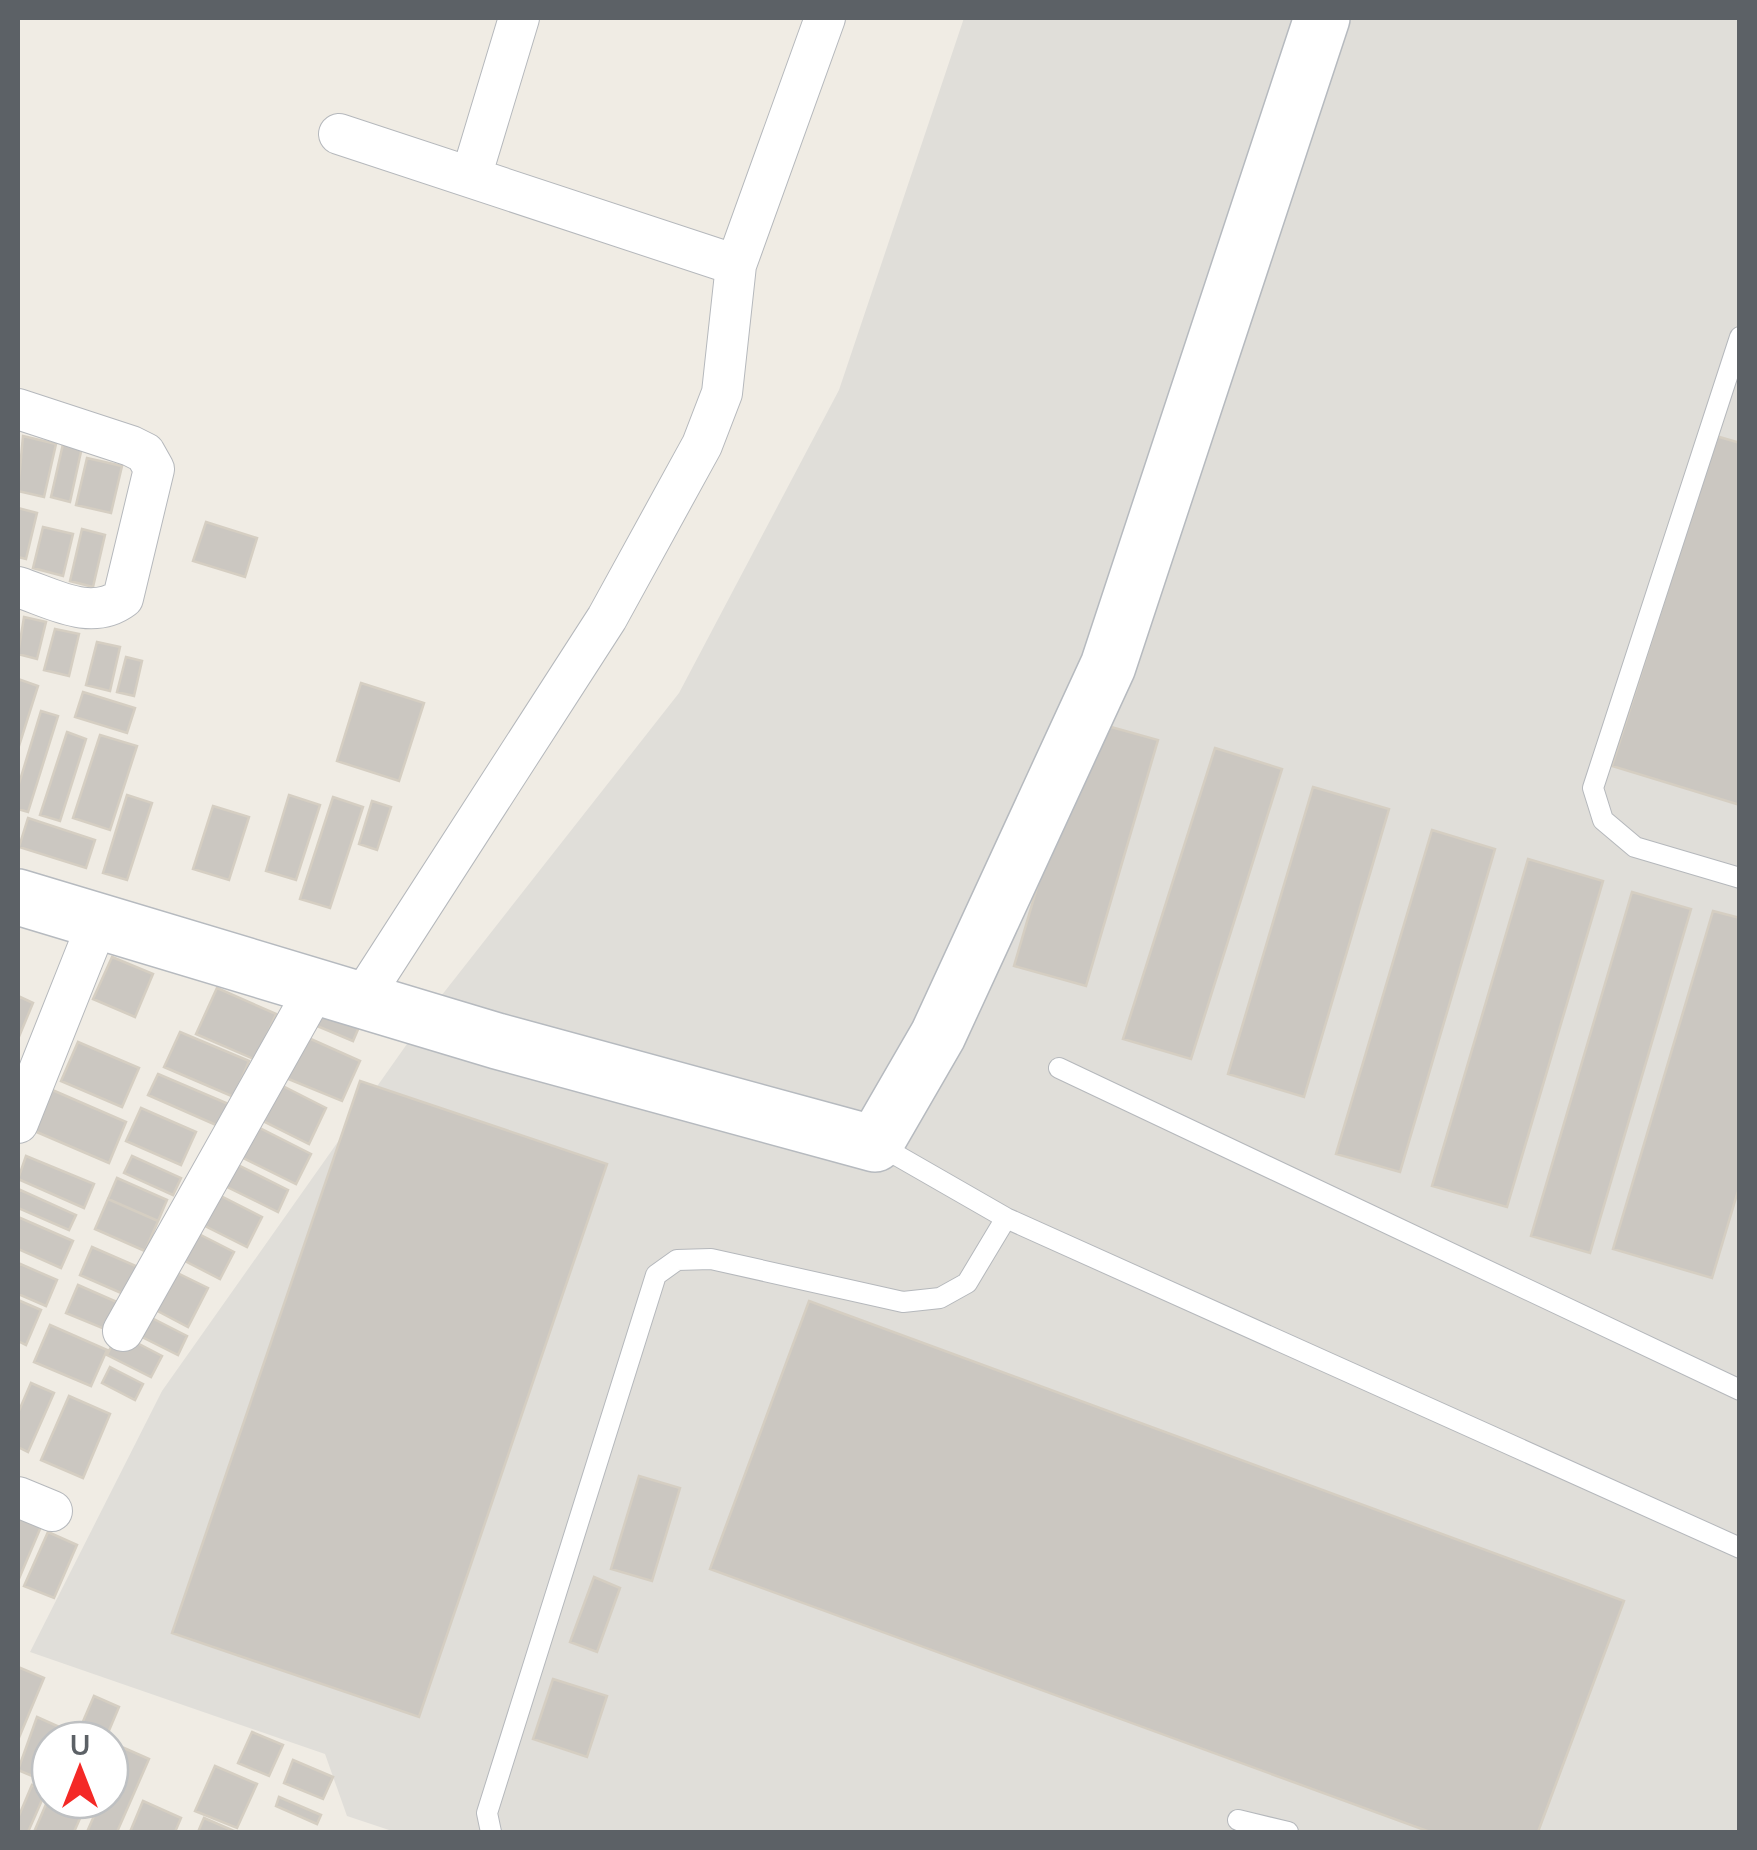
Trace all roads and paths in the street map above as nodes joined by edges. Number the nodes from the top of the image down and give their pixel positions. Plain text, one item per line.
1 (519, 18) edge
2 (825, 18) edge
3 (1322, 18) edge
4 (339, 134) dead end
5 (471, 177) junction
6 (736, 265) junction
7 (1740, 338) edge
8 (1730, 395) edge
9 (18, 409) edge
10 (18, 587) edge
11 (1740, 878) edge
12 (18, 897) edge
13 (98, 922) junction
14 (356, 996) junction
15 (1060, 1068) dead end
16 (18, 1124) edge
17 (876, 1144) junction
18 (1006, 1218) junction
19 (123, 1331) dead end
20 (1740, 1390) edge
21 (1740, 1548) edge
22 (1238, 1820) dead end
23 (491, 1832) edge
24 (1288, 1832) edge

1 - 5 street
2 - 6 street
3 - 17 main road
4 - 5 street
5 - 6 street
6 - 14 street
7 - 8 lane
8 - 11 lane
9 - 10 street
12 - 13 main road
13 - 14 main road
13 - 16 street
14 - 17 main road
14 - 19 street
15 - 20 lane
17 - 18 lane
18 - 21 lane
18 - 23 lane
22 - 24 lane

